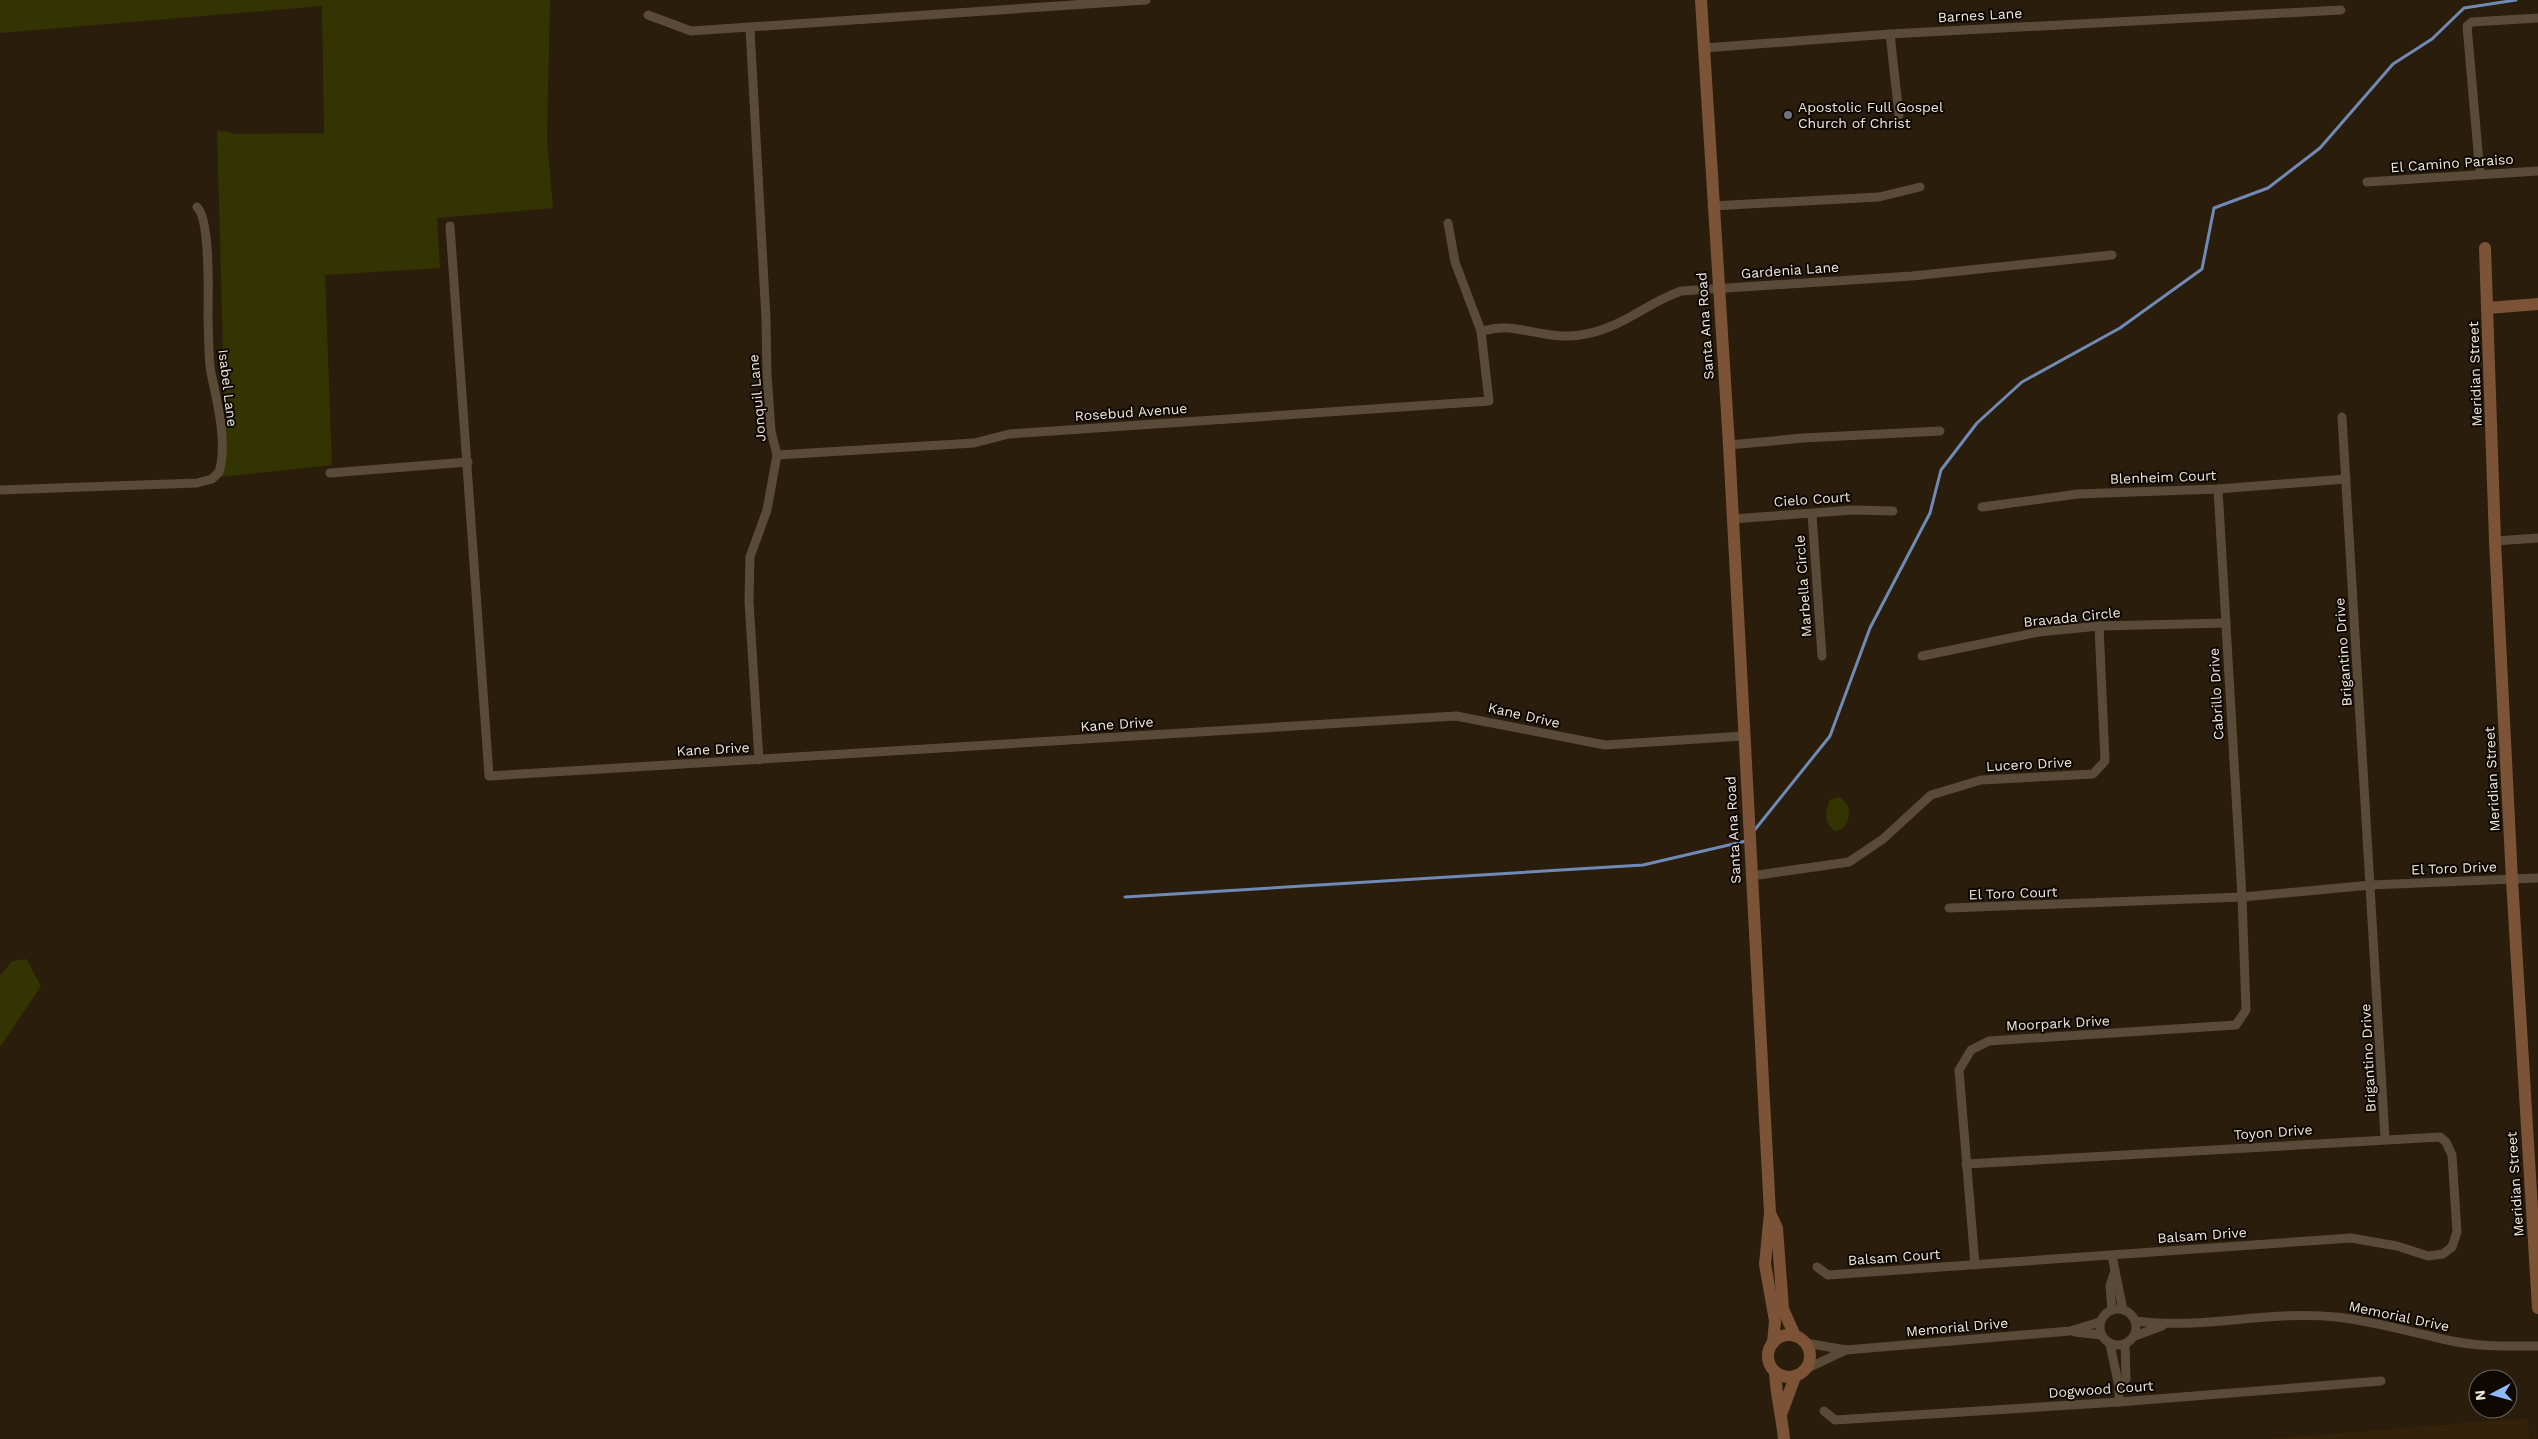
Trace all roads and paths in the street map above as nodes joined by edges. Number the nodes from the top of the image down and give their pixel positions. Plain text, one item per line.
1 (1146, 0) edge
2 (1701, 0) edge
3 (2341, 10) dead end
4 (648, 15) dead end
5 (2538, 18) edge
6 (750, 29) junction
7 (1890, 34) junction
8 (1704, 48) junction
9 (1898, 115) dead end
10 (2538, 171) edge
11 (2480, 174) junction
12 (2367, 182) dead end
13 (1920, 187) dead end
14 (1712, 206) junction
15 (197, 207) dead end
16 (1448, 223) dead end
17 (450, 226) dead end
18 (2485, 248) dead end
19 (2112, 255) dead end
20 (1718, 289) junction
21 (2538, 304) edge
22 (2488, 308) junction
23 (1481, 331) junction
24 (2342, 417) dead end
25 (1940, 431) dead end
26 (1728, 445) junction
27 (777, 455) junction
28 (468, 462) junction
29 (330, 474) dead end
30 (2346, 479) junction
31 (2218, 489) junction
32 (0, 490) edge
33 (1982, 507) dead end
34 (1893, 511) dead end
35 (1812, 514) junction
36 (1732, 519) junction
37 (2538, 538) edge
38 (2496, 541) junction
39 (2226, 623) junction
40 (2099, 626) junction
41 (1822, 656) dead end
42 (1922, 656) dead end
43 (1743, 736) junction
44 (760, 760) junction
45 (1751, 876) junction
46 (2538, 878) edge
47 (2512, 880) junction
48 (2371, 886) junction
49 (2242, 897) junction
50 (1949, 908) dead end
51 (2385, 1138) junction
52 (1966, 1164) junction
53 (1770, 1213) junction
54 (2112, 1256) junction
55 (2428, 1256) joint
56 (1975, 1265) junction
57 (1817, 1267) dead end
58 (2116, 1271) junction
59 (2538, 1308) edge
60 (2112, 1310) junction
61 (2123, 1310) junction
62 (2136, 1321) junction
63 (2100, 1322) junction
64 (2165, 1325) junction
65 (2070, 1331) junction
66 (2101, 1335) junction
67 (1795, 1336) junction
68 (2134, 1336) junction
69 (1773, 1343) junction
70 (1806, 1343) junction
71 (2110, 1344) junction
72 (2125, 1344) junction
73 (2538, 1346) edge
74 (1846, 1350) junction
75 (1806, 1369) junction
76 (1776, 1372) junction
77 (1795, 1376) junction
78 (2381, 1381) dead end
79 (2119, 1387) junction
80 (2119, 1402) junction
81 (1824, 1411) dead end
82 (1782, 1412) junction
83 (1784, 1439) edge

1 - 6 street
2 - 8 street, Santa Ana Road
3 - 7 street, Barnes Lane
4 - 6 street
5 - 11 street
6 - 27 street, Jonquil Lane
7 - 8 street, Barnes Lane
7 - 9 street
8 - 14 street, Santa Ana Road
10 - 11 street, El Camino Paraiso
11 - 12 street, El Camino Paraiso
13 - 14 street
14 - 20 street, Santa Ana Road
15 - 32 street, Isabel Lane
16 - 23 street
17 - 28 street
18 - 22 street, Meridian Street
19 - 20 street, Gardenia Lane
20 - 23 street, Gardenia Lane
20 - 26 street, Santa Ana Road
21 - 22 street
22 - 38 street, Meridian Street
23 - 27 street, Rosebud Avenue
24 - 30 street, Brigantino Drive
25 - 26 street
26 - 36 street, Santa Ana Road
27 - 44 street, Jonquil Lane
28 - 29 street
28 - 44 street, Kane Drive
30 - 31 street, Blenheim Court
30 - 48 street, Brigantino Drive
31 - 33 street, Blenheim Court
31 - 39 street, Cabrillo Drive
34 - 35 street, Cielo Court
35 - 36 street, Cielo Court
35 - 41 street, Marbella Circle
36 - 43 street, Santa Ana Road
37 - 38 street
38 - 47 street, Meridian Street
39 - 40 street, Bravada Circle
39 - 49 street, Cabrillo Drive
40 - 42 street, Bravada Circle
40 - 45 street, Lucero Drive
43 - 44 street, Kane Drive
43 - 45 street, Santa Ana Road
45 - 53 street, Santa Ana Road
46 - 47 street, El Toro Drive
47 - 48 street, El Toro Drive
47 - 59 street, Meridian Street
48 - 49 street
48 - 51 street, Brigantino Drive
49 - 50 street, El Toro Court
49 - 52 street, Moorpark Drive
51 - 52 street, Toyon Drive
51 - 55 street, Toyon Drive
52 - 56 street, Moorpark Drive
53 - 67 street, Santa Ana Road
53 - 69 street, Santa Ana Road
54 - 55 street, Balsam Drive
54 - 56 street, Balsam Drive
54 - 58 street
56 - 57 street, Balsam Court
58 - 60 street
58 - 61 street
60 - 61 street
60 - 63 street
61 - 62 street
62 - 64 street
62 - 68 street
63 - 65 street
63 - 66 street
64 - 68 street
64 - 73 street, Memorial Drive
65 - 66 street
65 - 74 street, Memorial Drive
66 - 71 street
67 - 69 street
67 - 70 street
68 - 72 street
69 - 76 street, Santa Ana Road
70 - 74 street
70 - 75 street
71 - 72 street
71 - 79 street
72 - 79 street
74 - 75 street
75 - 77 street
76 - 77 street
76 - 82 street, Santa Ana Road
77 - 82 street, Santa Ana Road
78 - 80 street, Dogwood Court
79 - 80 street
80 - 81 street, Dogwood Court
82 - 83 street, Santa Ana Road

